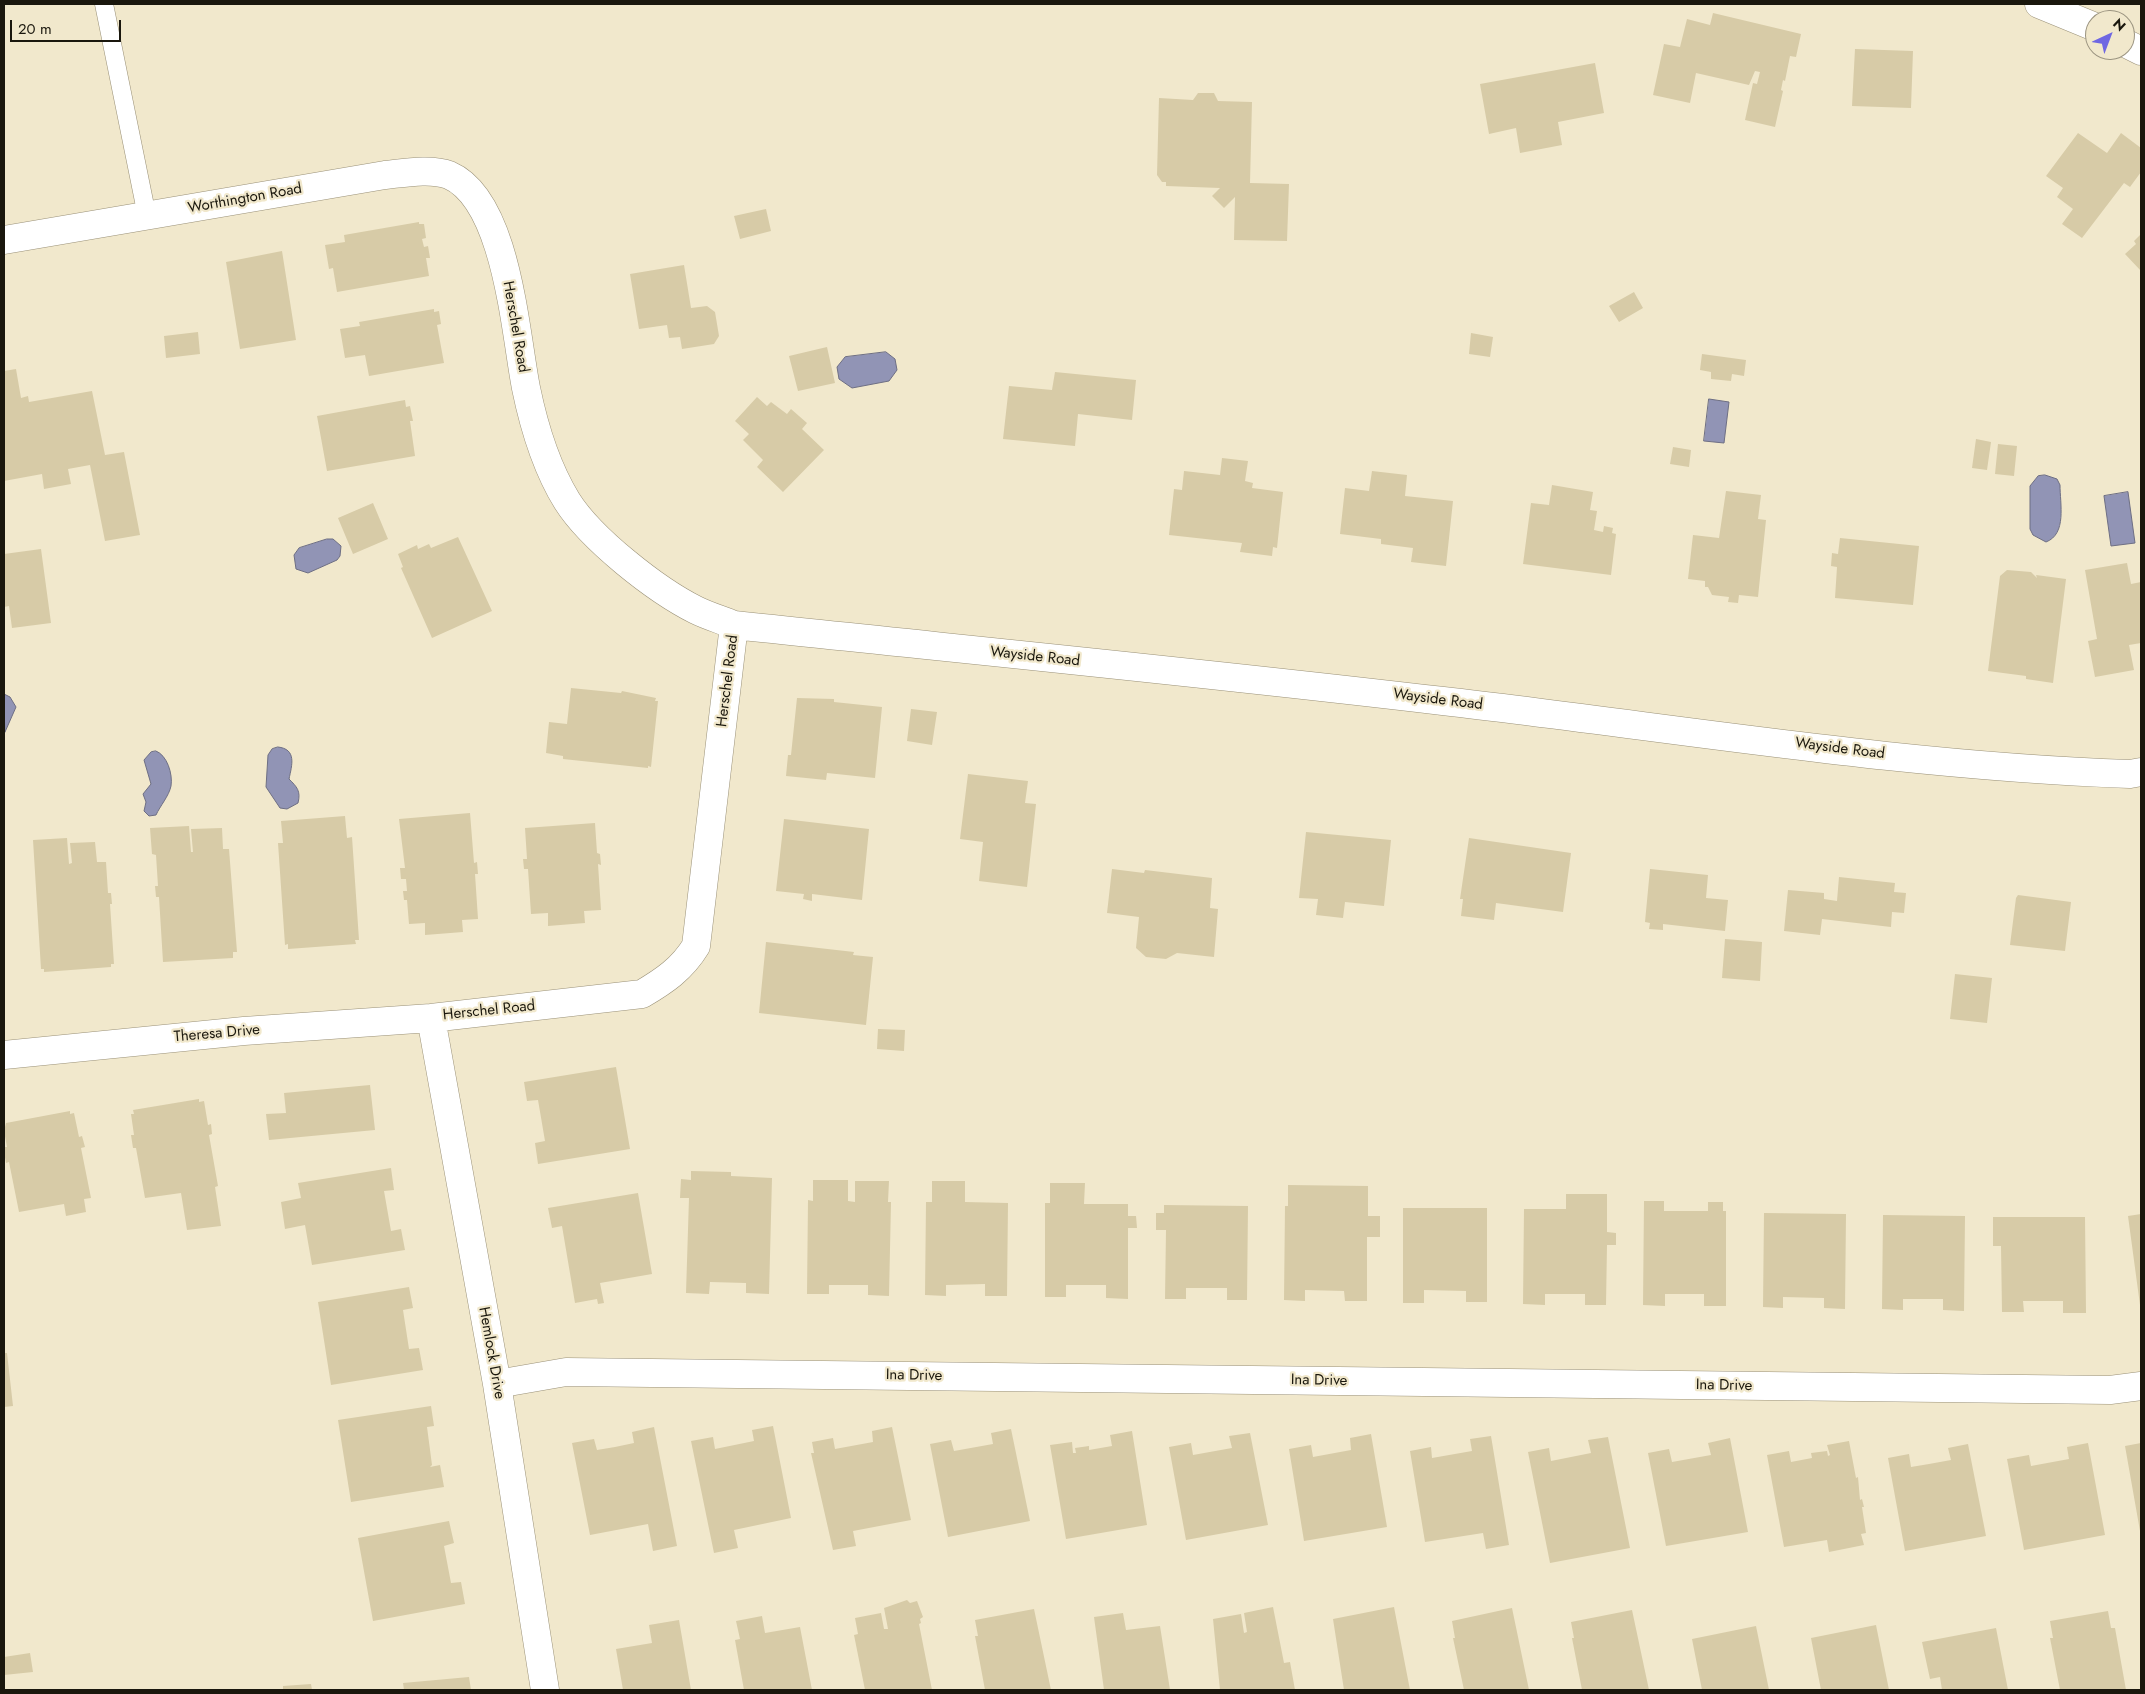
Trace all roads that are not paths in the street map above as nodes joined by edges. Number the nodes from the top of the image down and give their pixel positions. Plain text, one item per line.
1 (104, 4) edge
2 (2039, 4) edge
3 (2085, 23) edge
4 (477, 200) joint
5 (147, 216) junction
6 (4, 240) edge
7 (734, 625) junction
8 (2141, 772) edge
9 (431, 1018) junction
10 (4, 1055) edge
11 (497, 1384) junction
12 (2141, 1386) edge
13 (545, 1690) edge

1 - 5 lane
2 - 3 street
4 - 5 street, Worthington Road
4 - 7 street, Herschel Road
5 - 6 street, Worthington Road
7 - 8 street, Wayside Road
7 - 9 street, Herschel Road
9 - 10 street, Theresa Drive
9 - 11 street, Hemlock Drive
11 - 12 street, Ina Drive
11 - 13 street, Hemlock Drive

